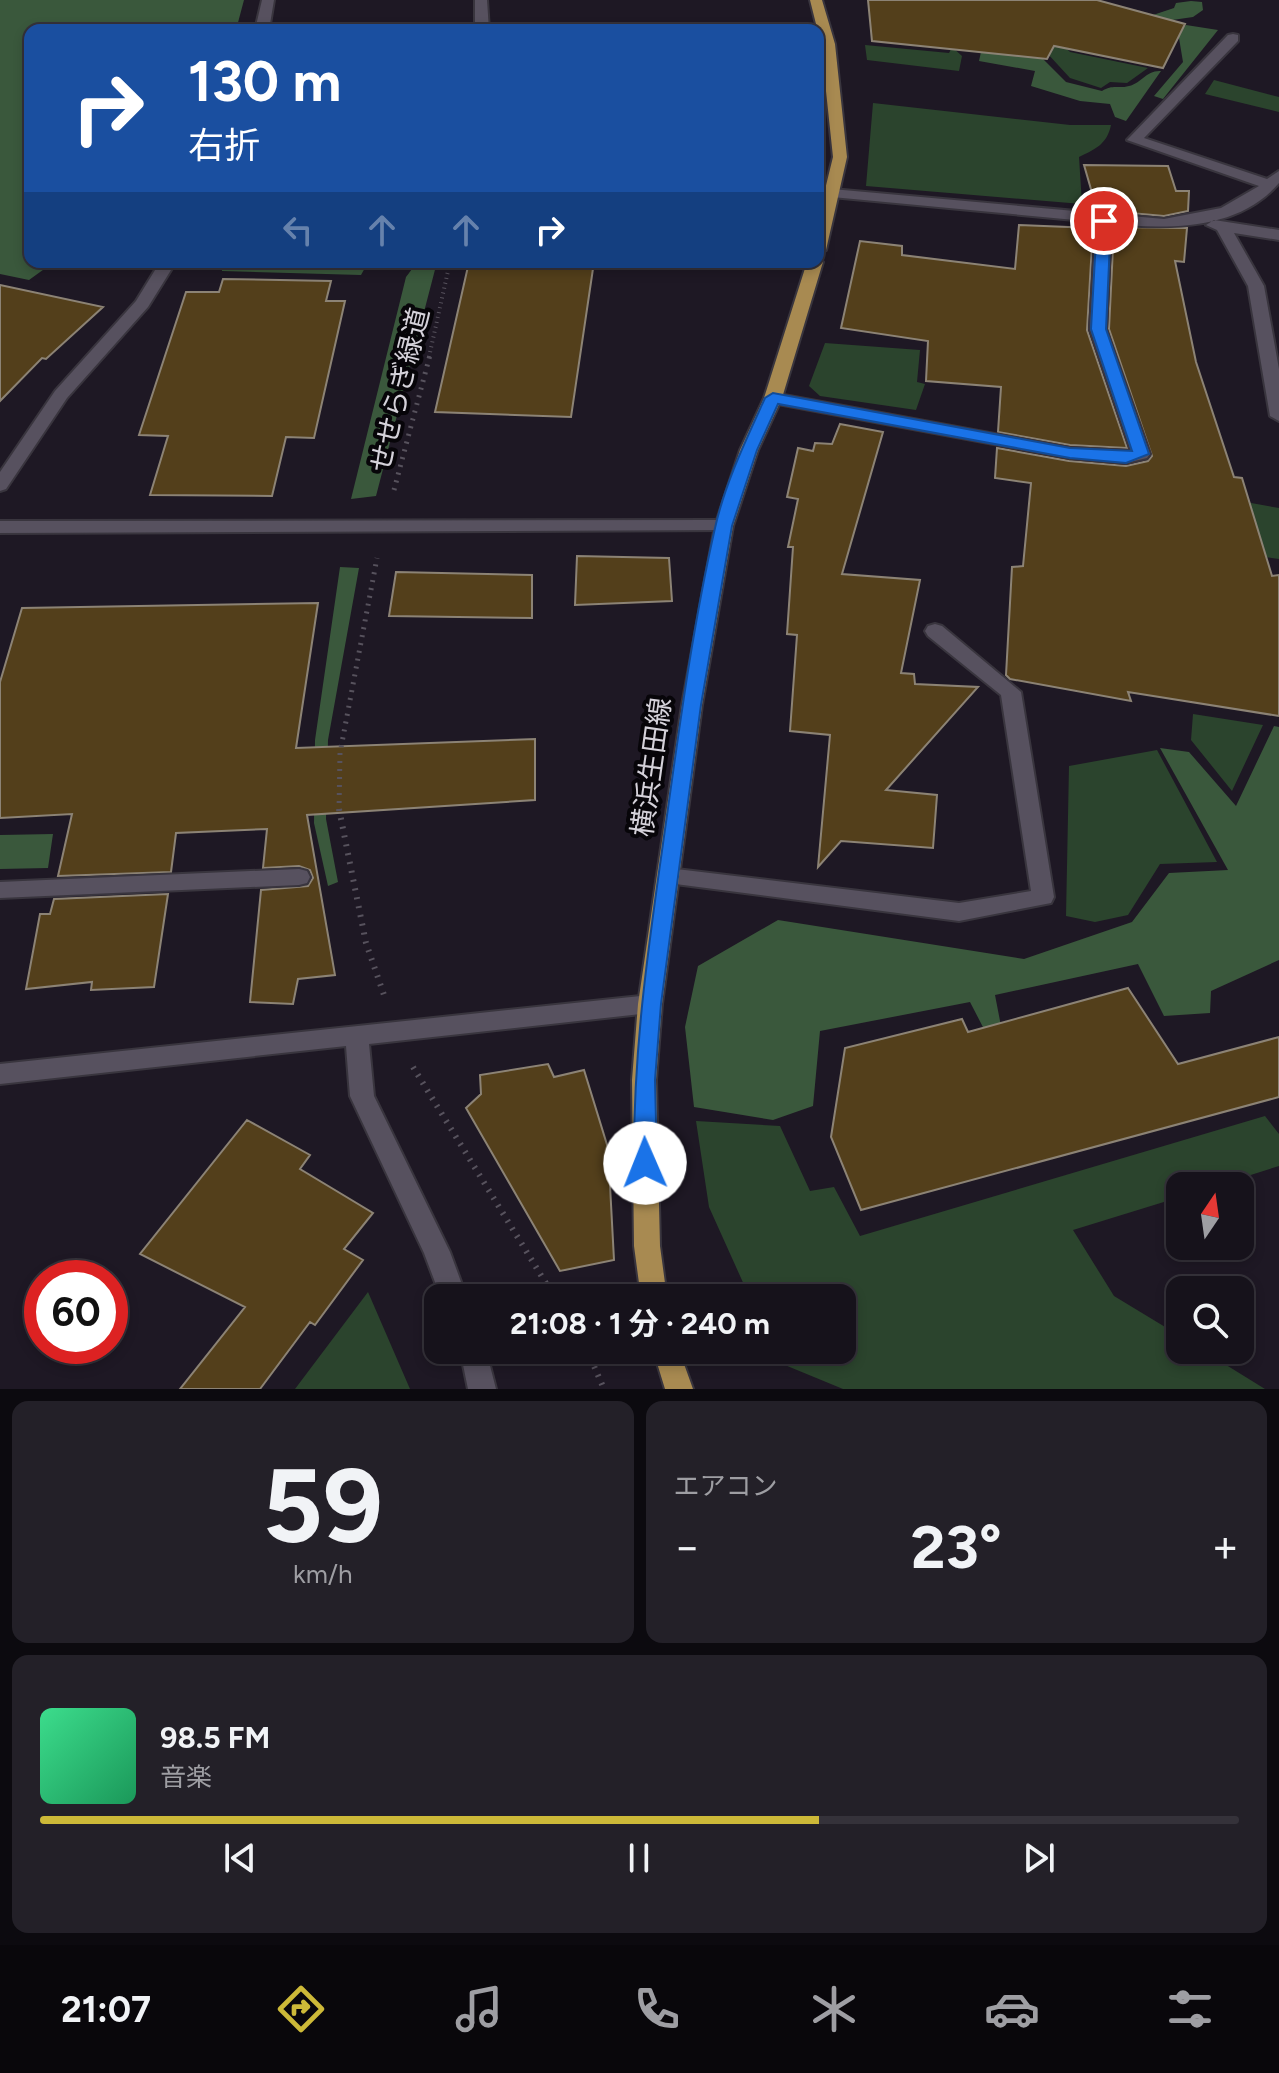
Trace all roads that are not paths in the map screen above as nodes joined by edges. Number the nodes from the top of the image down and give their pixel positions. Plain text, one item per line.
1 (268, 0) edge
2 (481, 0) edge
3 (816, 0) edge
4 (263, 24) edge
5 (482, 24) edge
6 (820, 24) edge
7 (1233, 38) dead end
8 (824, 51) edge
9 (1275, 180) edge
10 (832, 193) junction
11 (1104, 221) junction
12 (1198, 222) junction
13 (824, 226) edge
14 (1223, 227) junction
15 (1279, 235) edge
16 (164, 268) edge
17 (813, 268) edge
18 (1274, 357) edge
19 (773, 398) junction
20 (1279, 416) edge
21 (0, 485) edge
22 (724, 526) junction
23 (0, 527) edge
24 (935, 631) dead end
25 (668, 876) junction
26 (299, 877) dead end
27 (0, 890) edge
28 (650, 1004) junction
29 (357, 1036) junction
30 (0, 1074) edge
31 (449, 1284) edge
32 (652, 1284) edge
33 (476, 1364) edge
34 (671, 1364) edge
35 (482, 1389) edge
36 (679, 1389) edge

1 - 4 street
2 - 5 street
3 - 6 main road
7 - 9 street
8 - 10 main road
9 - 12 street
10 - 11 street
10 - 13 main road
11 - 12 street
11 - 19 street
12 - 14 street
14 - 15 street
14 - 18 street
16 - 21 street
17 - 19 main road, 横浜生田線
18 - 20 street
19 - 22 main road, 横浜生田線
22 - 23 street
22 - 25 main road, 横浜生田線
24 - 25 street
25 - 28 main road, 横浜生田線
26 - 27 street
28 - 29 street
28 - 32 main road, 横浜生田線
29 - 30 street
29 - 31 street
33 - 35 street
34 - 36 main road

